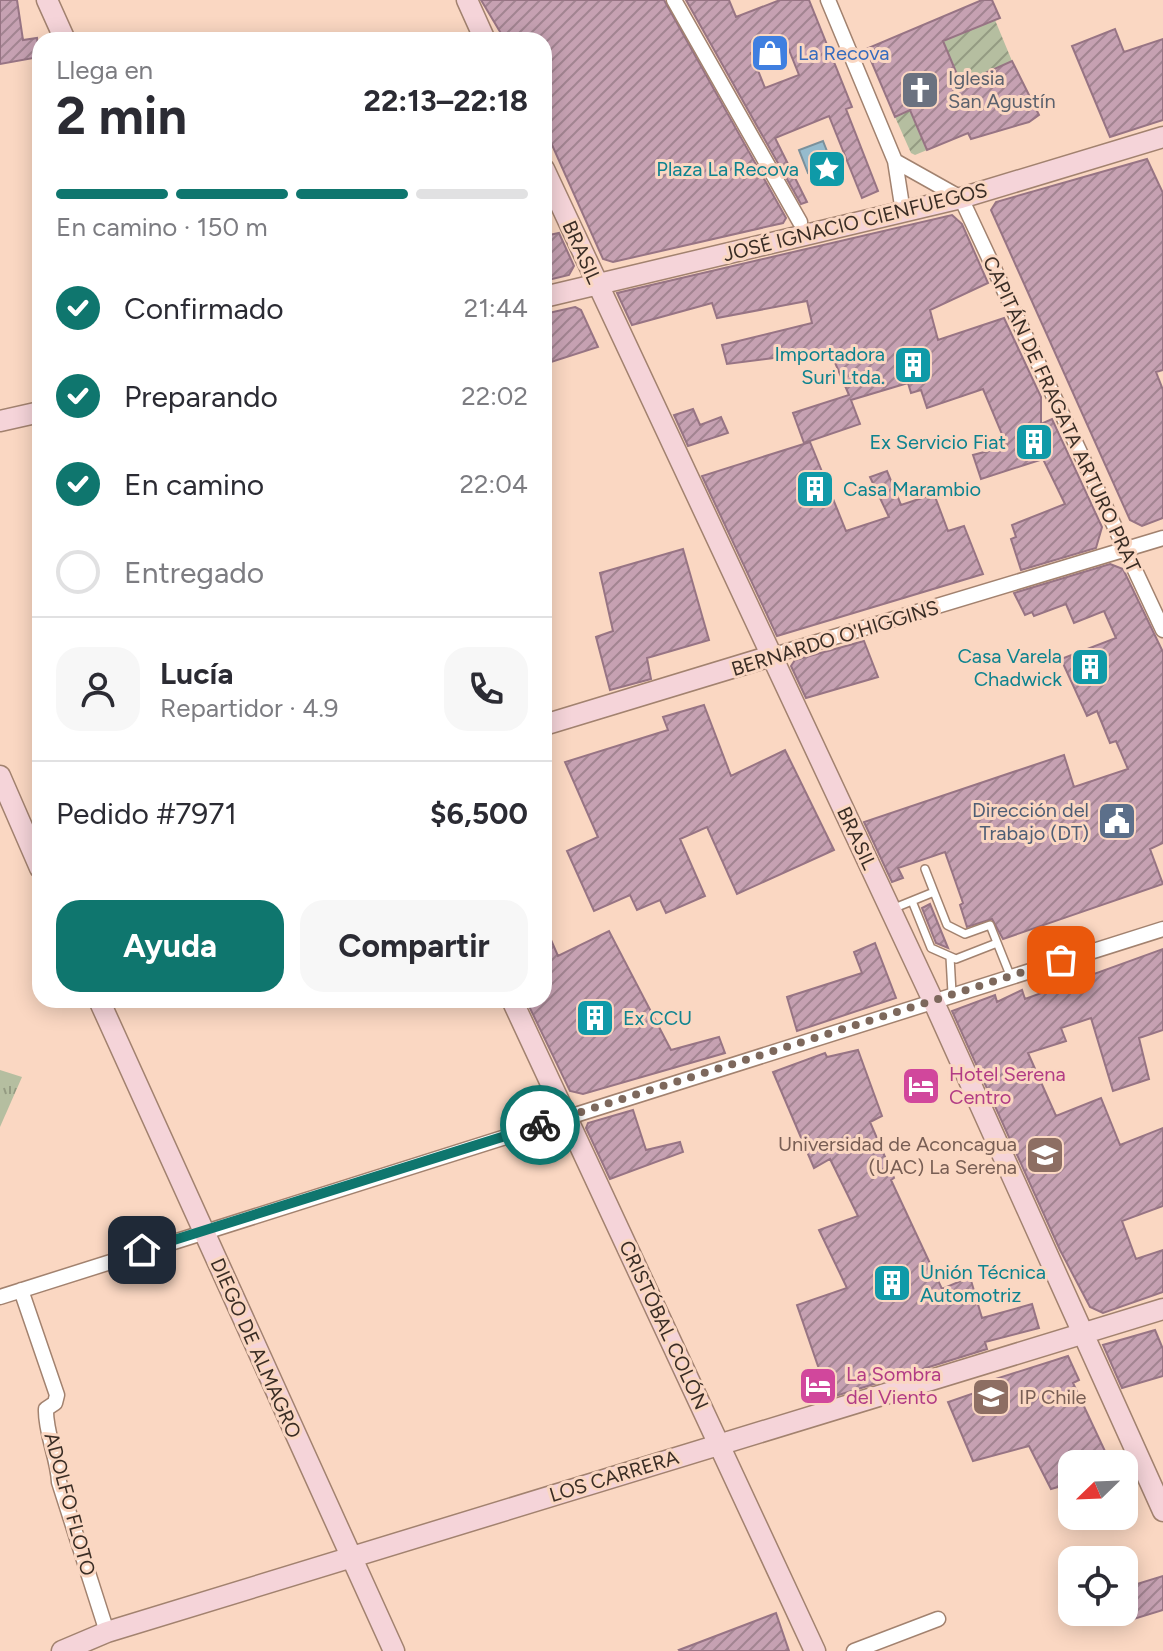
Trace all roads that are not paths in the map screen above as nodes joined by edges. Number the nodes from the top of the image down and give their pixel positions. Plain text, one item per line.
1 (47, 0) edge
2 (467, 0) edge
3 (674, 0) edge
4 (828, 0) edge
5 (61, 32) edge
6 (481, 32) edge
7 (1163, 137) edge
8 (895, 161) junction
9 (552, 187) edge
10 (961, 198) junction
11 (903, 212) junction
12 (800, 222) dead end
13 (597, 285) junction
14 (552, 295) edge
15 (32, 414) edge
16 (0, 421) edge
17 (1163, 538) edge
18 (1125, 550) junction
19 (1163, 630) edge
20 (771, 656) junction
21 (552, 723) edge
22 (0, 776) edge
23 (32, 850) edge
24 (925, 869) dead end
25 (934, 892) junction
26 (912, 901) junction
27 (890, 910) junction
28 (1163, 929) edge
29 (997, 943) junction
30 (931, 948) junction
31 (950, 957) junction
32 (919, 970) junction
33 (1010, 975) junction
34 (942, 996) junction
35 (103, 1008) edge
36 (516, 1008) edge
37 (567, 1117) junction
38 (203, 1230) junction
39 (21, 1290) junction
40 (0, 1297) edge
41 (1163, 1309) edge
42 (1083, 1333) junction
43 (719, 1444) junction
44 (1163, 1511) edge
45 (350, 1557) junction
46 (938, 1619) dead end
47 (107, 1632) junction
48 (65, 1649) edge
49 (394, 1651) edge
50 (815, 1651) edge
51 (854, 1651) edge

1 - 5 street
2 - 6 street
3 - 12 street
4 - 8 street
7 - 10 street, JOSÉ IGNACIO CIENFUEGOS
8 - 10 street
8 - 11 street
9 - 13 street, BRASIL
10 - 11 street, JOSÉ IGNACIO CIENFUEGOS
10 - 18 street, CAPITÁN DE FRAGATA ARTURO PRAT
11 - 13 street, JOSÉ IGNACIO CIENFUEGOS
13 - 14 street, JOSÉ IGNACIO CIENFUEGOS
13 - 20 street, BRASIL
15 - 16 street
17 - 18 street, BERNARDO O'HIGGINS
18 - 19 street, CAPITÁN DE FRAGATA ARTURO PRAT
18 - 20 street, BERNARDO O'HIGGINS
20 - 21 street, BERNARDO O'HIGGINS
20 - 27 street, BRASIL
22 - 23 street
24 - 25 lane
25 - 26 lane
25 - 29 lane
26 - 27 lane
26 - 30 lane
27 - 32 street, BRASIL
28 - 33 street
29 - 31 lane
29 - 33 lane
30 - 31 lane
30 - 32 lane
31 - 34 lane
32 - 34 street, BRASIL
33 - 34 street
34 - 37 street
34 - 42 street, BRASIL
35 - 38 street, DIEGO DE ALMAGRO
36 - 37 street, CRISTÓBAL COLÓN
37 - 38 street
37 - 43 street, CRISTÓBAL COLÓN
38 - 39 street
38 - 45 street, DIEGO DE ALMAGRO
39 - 40 street
39 - 47 street, ADOLFO FLOTO
41 - 42 street, LOS CARRERA
42 - 43 street, LOS CARRERA
42 - 44 street, BRASIL
43 - 45 street, LOS CARRERA
43 - 50 street, CRISTÓBAL COLÓN
45 - 47 street, LOS CARRERA
45 - 49 street, DIEGO DE ALMAGRO
46 - 51 street
47 - 48 street, LOS CARRERA

